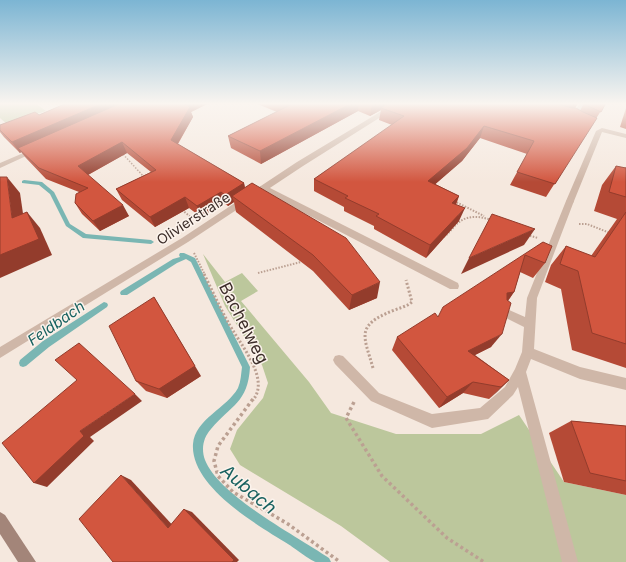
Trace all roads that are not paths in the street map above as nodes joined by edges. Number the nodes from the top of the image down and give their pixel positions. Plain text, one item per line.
1 (358, 129) edge
2 (597, 129) edge
3 (598, 129) edge
4 (625, 136) edge
5 (42, 148) edge
6 (0, 166) edge
7 (263, 188) junction
8 (454, 286) dead end
9 (502, 311) edge
10 (530, 325) junction
11 (528, 352) junction
12 (0, 353) edge
13 (338, 360) dead end
14 (520, 372) junction
15 (626, 384) edge
16 (0, 520) edge
17 (28, 562) edge
18 (570, 562) edge

1 - 7 street, Olivierstraße
2 - 10 street
3 - 4 street
5 - 6 street
7 - 8 street
7 - 12 street, Olivierstraße
9 - 10 street
10 - 11 street
11 - 14 street
11 - 15 street
13 - 14 street
14 - 18 street
16 - 17 main road

